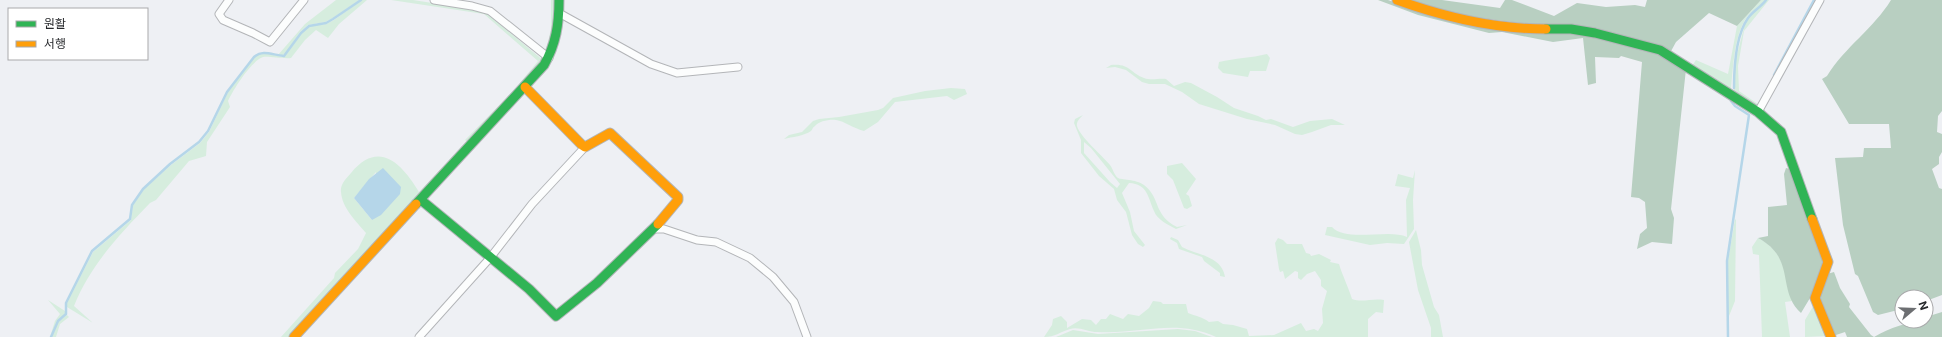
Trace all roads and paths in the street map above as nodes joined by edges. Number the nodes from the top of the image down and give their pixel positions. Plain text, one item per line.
1 (229, 0) edge
2 (304, 0) edge
3 (434, 0) edge
4 (559, 0) edge
5 (1397, 0) edge
6 (1820, 0) edge
7 (559, 13) junction
8 (549, 58) junction
9 (738, 67) dead end
10 (525, 87) junction
11 (1758, 112) junction
12 (585, 146) junction
13 (421, 200) junction
14 (654, 229) junction
15 (490, 258) junction
16 (294, 337) edge
17 (420, 337) edge
18 (807, 337) edge
19 (1831, 337) edge

1 - 2 street
3 - 8 street
4 - 7 street
5 - 11 street
6 - 11 street
7 - 8 street
7 - 9 street
8 - 10 street
10 - 12 street
10 - 13 street
11 - 19 street
12 - 14 street
12 - 15 street
13 - 15 street
13 - 16 street
14 - 15 street
14 - 18 street
15 - 17 street

